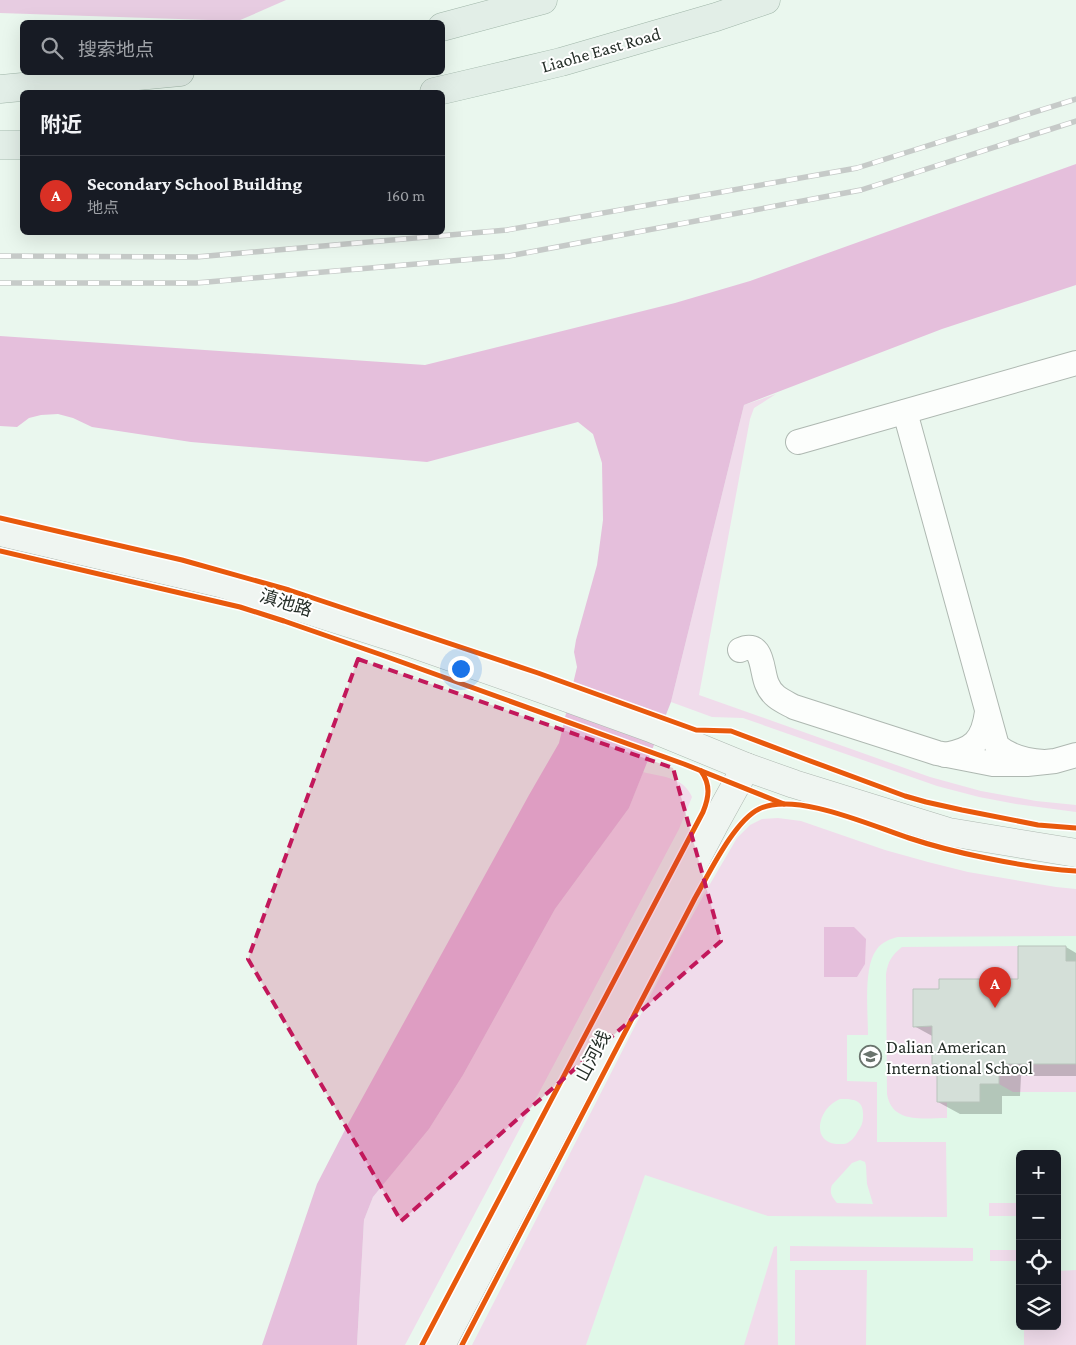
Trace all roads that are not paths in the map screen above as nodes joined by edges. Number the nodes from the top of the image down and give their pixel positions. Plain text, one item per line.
1 (544, 0) edge
2 (766, 0) edge
3 (445, 26) edge
4 (148, 75) edge
5 (0, 89) edge
6 (442, 90) edge
7 (0, 145) edge
8 (20, 145) edge
9 (1076, 364) edge
10 (905, 412) junction
11 (798, 442) dead end
12 (0, 532) edge
13 (740, 650) dead end
14 (987, 712) junction
15 (945, 755) junction
16 (1076, 755) edge
17 (1044, 762) junction
18 (746, 767) junction
19 (1076, 853) edge
20 (441, 1345) edge

1 - 3 main road
2 - 6 main road, Liaohe East Road
4 - 5 main road
7 - 8 main road
9 - 10 street
10 - 11 street
10 - 14 street
12 - 18 street, 滇池路
13 - 15 street
14 - 15 street
14 - 17 street
15 - 17 street
16 - 17 street
18 - 19 street, 滇池路
18 - 20 street, 山河线

